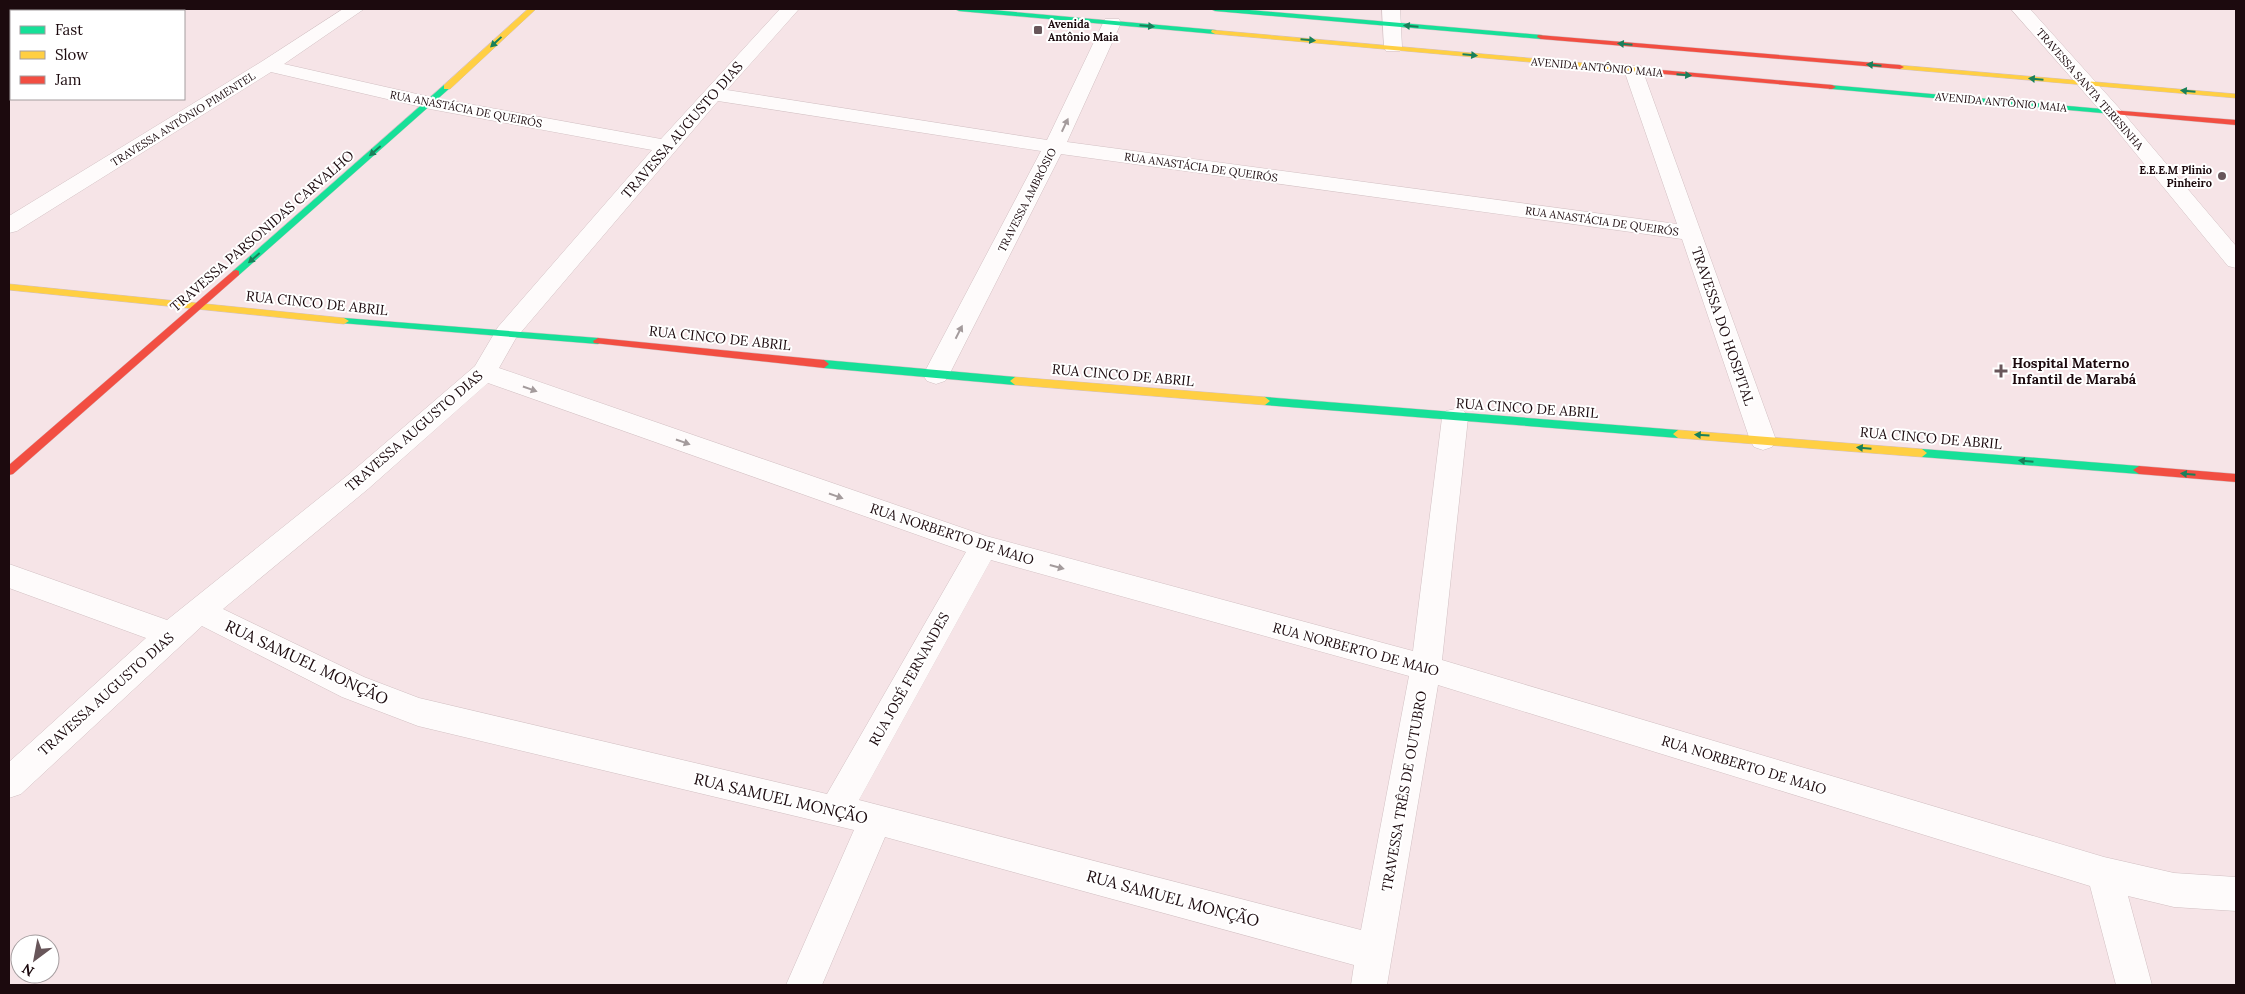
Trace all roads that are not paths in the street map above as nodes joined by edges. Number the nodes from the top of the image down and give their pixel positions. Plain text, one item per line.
1 (355, 9) edge
2 (532, 9) edge
3 (790, 9) edge
4 (959, 9) edge
5 (1215, 9) edge
6 (2020, 9) edge
7 (1392, 17) edge
8 (1112, 22) junction
9 (1393, 48) junction
10 (268, 66) junction
11 (1634, 70) junction
12 (2084, 83) junction
13 (713, 94) junction
14 (2236, 96) edge
15 (430, 103) junction
16 (2112, 112) junction
17 (2236, 124) edge
18 (666, 146) junction
19 (1054, 148) junction
20 (9, 226) edge
21 (1690, 233) junction
22 (2236, 261) edge
23 (9, 287) edge
24 (198, 307) junction
25 (506, 333) junction
26 (484, 372) junction
27 (936, 375) junction
28 (1455, 418) junction
29 (1763, 440) junction
30 (9, 471) edge
31 (2236, 478) edge
32 (984, 548) junction
33 (9, 576) edge
34 (199, 611) junction
35 (171, 634) junction
36 (1426, 668) junction
37 (9, 783) edge
38 (835, 812) junction
39 (876, 819) junction
40 (2104, 874) junction
41 (2236, 894) edge
42 (1375, 952) junction
43 (804, 985) edge
44 (1369, 985) edge
45 (2134, 985) edge

1 - 10 street, TRAVESSA ANTÔNIO PIMENTEL
2 -> 15 street, TRAVESSA PARSONIDAS CARVALHO
3 - 13 street, TRAVESSA AUGUSTO DIAS
4 - 8 street, AVENIDA ANTÔNIO MAIA
5 - 7 street, AVENIDA ANTÔNIO MAIA
6 - 12 street, TRAVESSA SANTA TERESINHA
7 - 9 street
12 -> 7 street, AVENIDA ANTÔNIO MAIA
8 -> 9 street, AVENIDA ANTÔNIO MAIA
19 -> 8 street, TRAVESSA AMBRÓSIO
9 -> 11 street, AVENIDA ANTÔNIO MAIA
10 - 15 street, RUA ANASTÁCIA DE QUEIRÓS
10 - 20 street, TRAVESSA ANTÔNIO PIMENTEL
11 -> 16 street, AVENIDA ANTÔNIO MAIA
11 - 21 street, TRAVESSA DO HOSPITAL
14 -> 12 street, AVENIDA ANTÔNIO MAIA
12 - 16 street, TRAVESSA SANTA TERESINHA
13 - 18 street, TRAVESSA AUGUSTO DIAS
13 - 19 street, RUA ANASTÁCIA DE QUEIRÓS
15 - 18 street, RUA ANASTÁCIA DE QUEIRÓS
15 -> 24 street, TRAVESSA PARSONIDAS CARVALHO
16 - 17 street, AVENIDA ANTÔNIO MAIA
16 - 22 street, TRAVESSA SANTA TERESINHA
18 - 25 street, TRAVESSA AUGUSTO DIAS
19 - 21 street, RUA ANASTÁCIA DE QUEIRÓS
27 -> 19 street, TRAVESSA AMBRÓSIO
21 - 29 street, TRAVESSA DO HOSPITAL
23 - 24 street, RUA CINCO DE ABRIL
24 - 25 street, RUA CINCO DE ABRIL
24 - 30 street, TRAVESSA PARSONIDAS CARVALHO
25 - 26 street, TRAVESSA AUGUSTO DIAS
25 - 27 street, RUA CINCO DE ABRIL
26 -> 32 street, RUA NORBERTO DE MAIO
26 - 34 street, TRAVESSA AUGUSTO DIAS
27 - 28 street, RUA CINCO DE ABRIL
29 -> 28 street, RUA CINCO DE ABRIL
28 - 36 street, TRAVESSA TRÊS DE OUTUBRO
31 -> 29 street, RUA CINCO DE ABRIL
32 -> 36 street, RUA NORBERTO DE MAIO
32 - 38 street, RUA JOSÉ FERNANDES
33 - 35 street
34 - 35 street, TRAVESSA AUGUSTO DIAS
34 - 38 street, RUA SAMUEL MONÇÃO
35 - 37 street, TRAVESSA AUGUSTO DIAS
36 - 40 street, RUA NORBERTO DE MAIO
36 - 42 street, TRAVESSA TRÊS DE OUTUBRO
38 - 39 street, RUA SAMUEL MONÇÃO
39 - 42 street, RUA SAMUEL MONÇÃO
39 - 43 street
40 - 41 street, RUA NORBERTO DE MAIO
40 - 45 street
42 - 44 street, TRAVESSA TRÊS DE OUTUBRO

